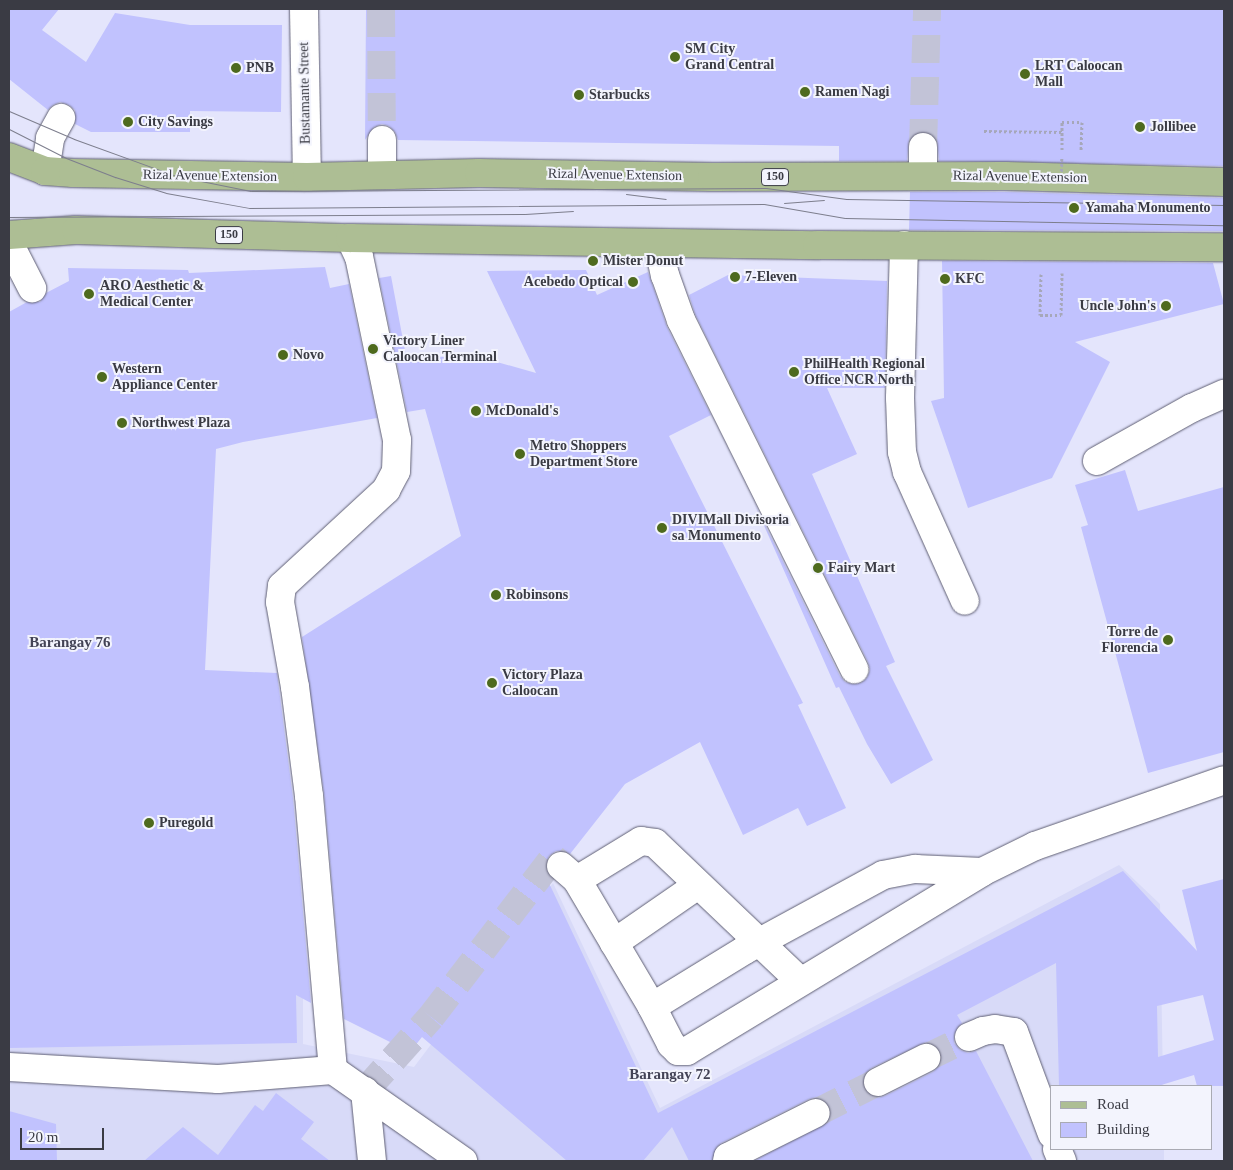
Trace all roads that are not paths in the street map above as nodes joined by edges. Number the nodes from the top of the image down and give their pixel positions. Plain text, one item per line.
1 (304, 9) edge
2 (61, 118) dead end
3 (382, 140) tunnel mouth
4 (923, 147) tunnel mouth
5 (9, 157) edge
6 (45, 170) junction
7 (382, 175) junction
8 (923, 176) junction
9 (307, 177) junction
10 (1224, 182) edge
11 (9, 235) edge
12 (350, 238) junction
13 (9, 243) edge
14 (658, 243) junction
15 (904, 245) junction
16 (1224, 247) edge
17 (32, 288) dead end
18 (1224, 394) edge
19 (1097, 462) dead end
20 (965, 601) dead end
21 (854, 669) dead end
22 (1224, 780) edge
23 (982, 872) junction
24 (698, 886) junction
25 (759, 942) junction
26 (614, 943) junction
27 (800, 981) junction
28 (652, 1007) junction
29 (969, 1037) tunnel mouth
30 (926, 1058) tunnel mouth
31 (9, 1067) edge
32 (334, 1070) junction
33 (878, 1082) tunnel mouth
34 (365, 1091) junction
35 (816, 1113) tunnel mouth
36 (1050, 1129) edge
37 (372, 1161) edge
38 (463, 1161) edge
39 (727, 1161) edge

1 - 9 street, Bustamante Street
2 - 6 street
3 - 7 street
4 - 8 street
5 - 6 main road, Rizal Avenue Extension / 150
6 - 9 main road, Rizal Avenue Extension / 150
7 - 8 main road, Rizal Avenue Extension / 150
7 - 9 main road, Rizal Avenue Extension / 150
8 - 10 main road, Rizal Avenue Extension / 150
11 - 12 main road, 150
12 - 14 main road, 150
12 - 32 street
13 - 17 street
14 - 15 main road, 150
14 - 21 street
15 - 16 main road, 150
15 - 20 street
18 - 19 street
22 - 23 street
23 - 25 street
23 - 27 street
24 - 25 street
24 - 26 street
24 - 26 street
25 - 27 street
25 - 28 street
26 - 28 street
27 - 28 street
29 - 36 street
30 - 33 street
31 - 32 street
32 - 34 street
34 - 37 street
34 - 38 street
35 - 39 street

